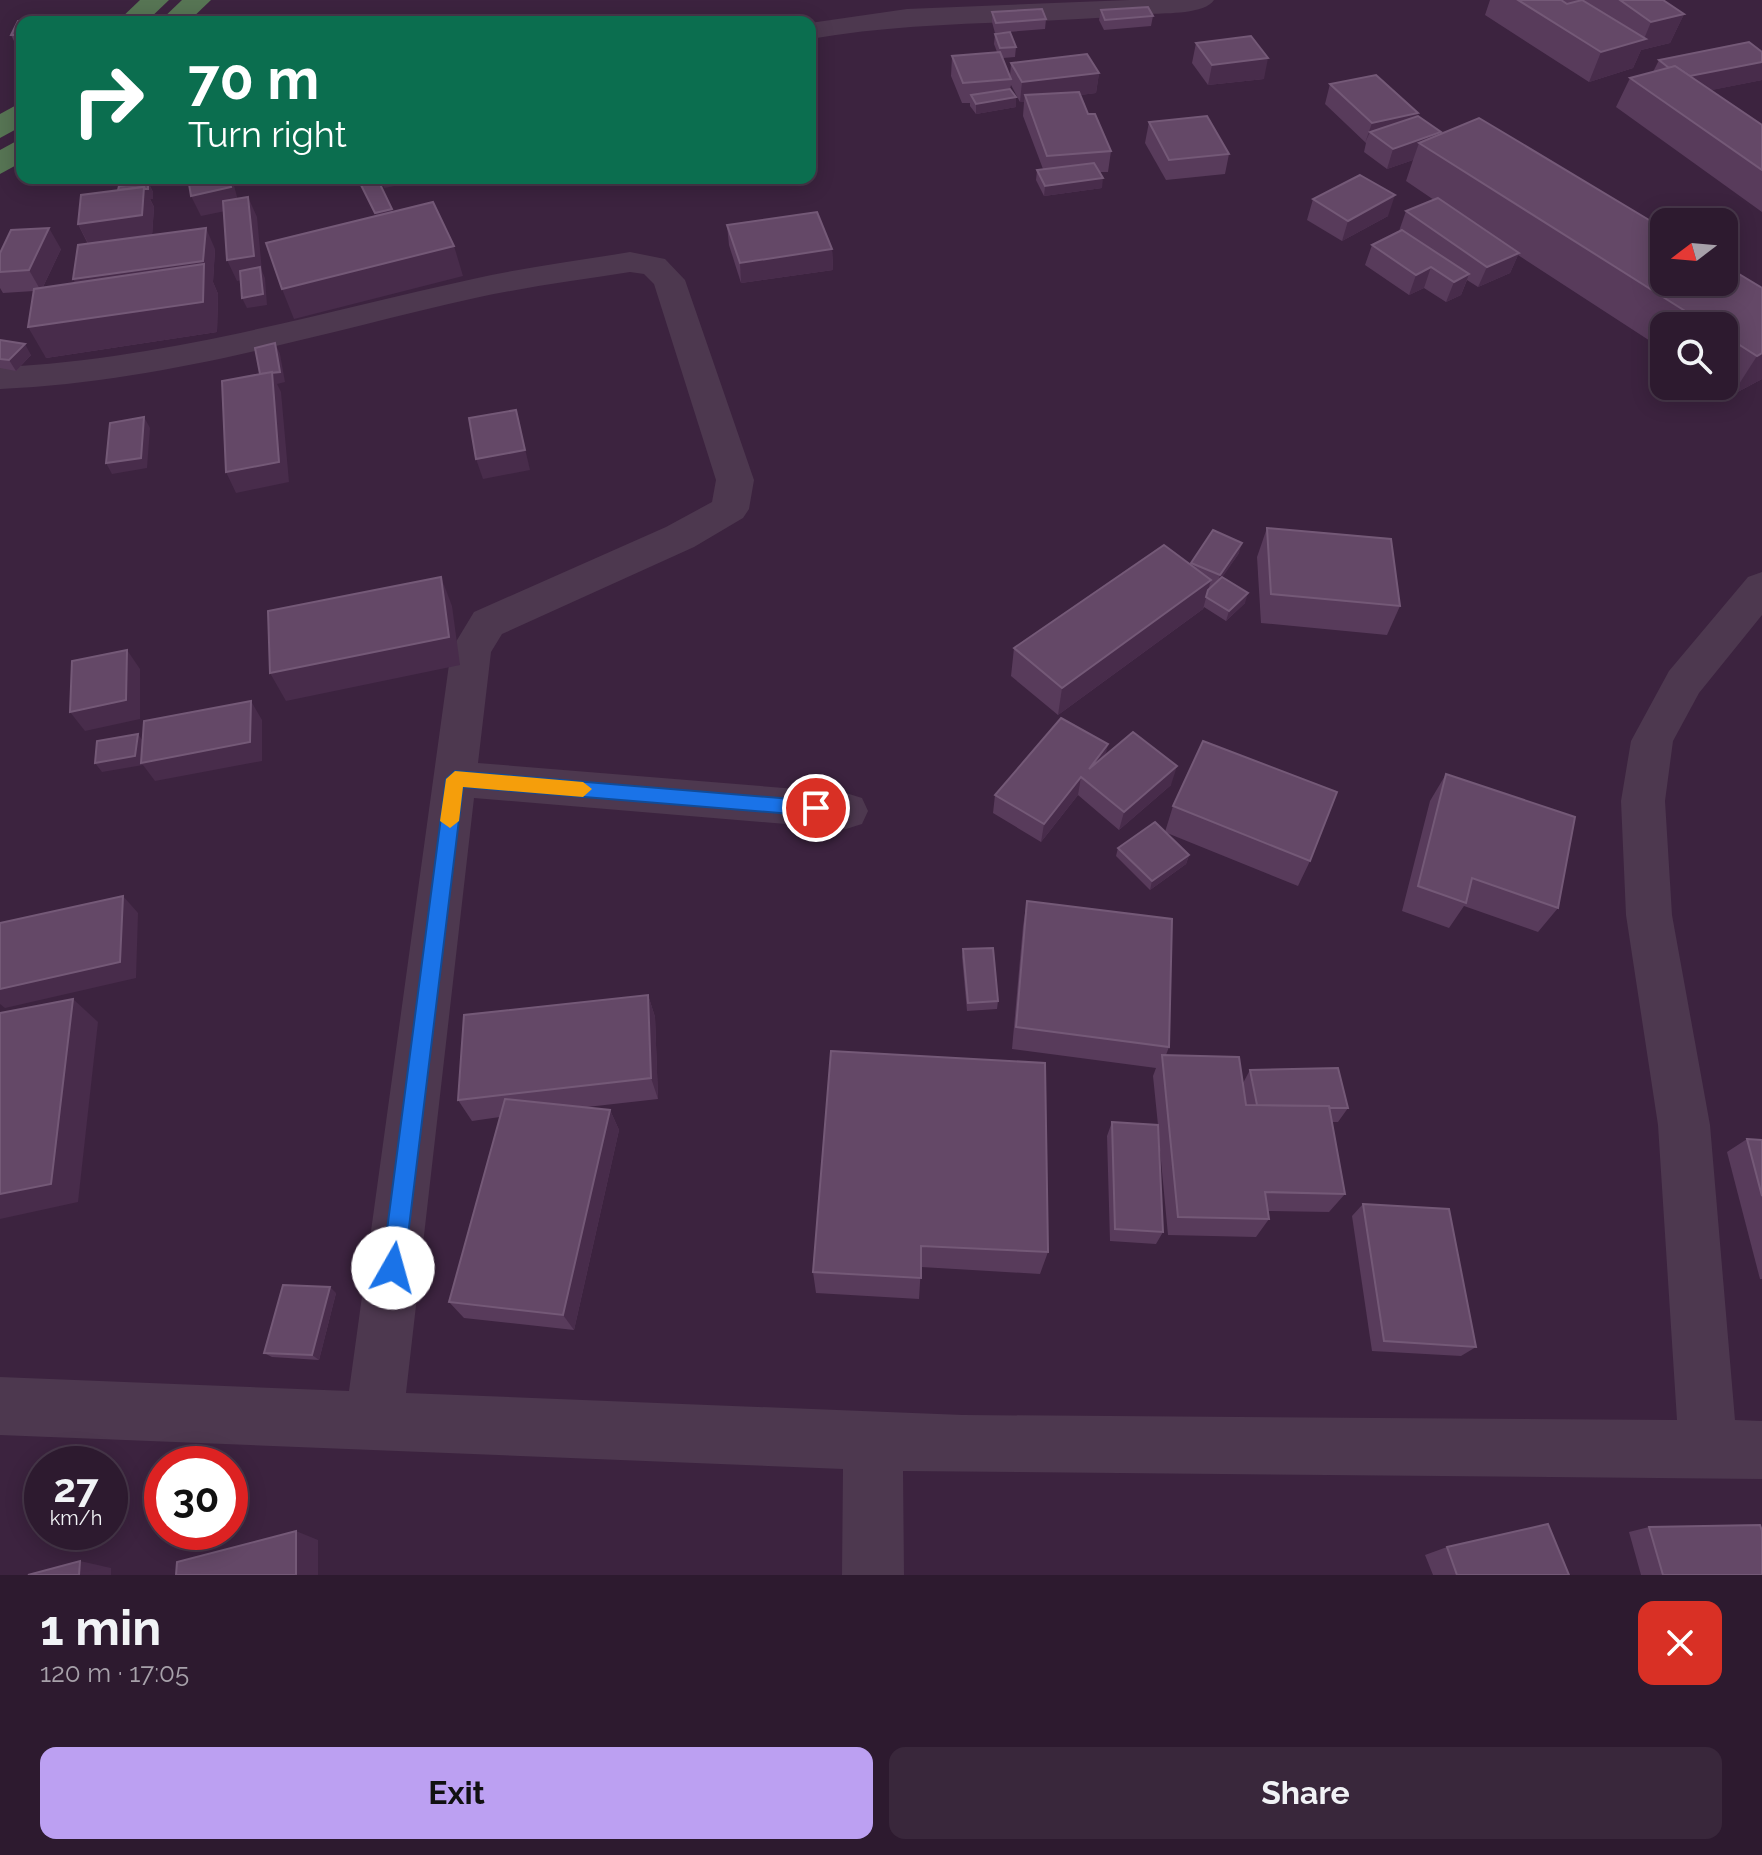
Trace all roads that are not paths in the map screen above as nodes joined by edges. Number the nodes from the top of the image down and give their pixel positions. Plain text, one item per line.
1 (156, 0) edge
2 (198, 0) edge
3 (1201, 0) edge
4 (137, 16) edge
5 (179, 16) edge
6 (816, 30) edge
7 (16, 116) edge
8 (0, 129) edge
9 (16, 152) edge
10 (0, 165) edge
11 (0, 378) edge
12 (1762, 587) edge
13 (455, 779) junction
14 (846, 811) dead end
15 (0, 1406) edge
16 (374, 1420) junction
17 (873, 1441) junction
18 (1735, 1450) edge
19 (873, 1575) edge

1 - 4 highway
2 - 5 highway
3 - 6 street
7 - 8 highway
9 - 10 highway
11 - 13 street
12 - 18 street
13 - 14 street
13 - 16 street
15 - 16 street
16 - 17 street
17 - 18 street
17 - 19 street

